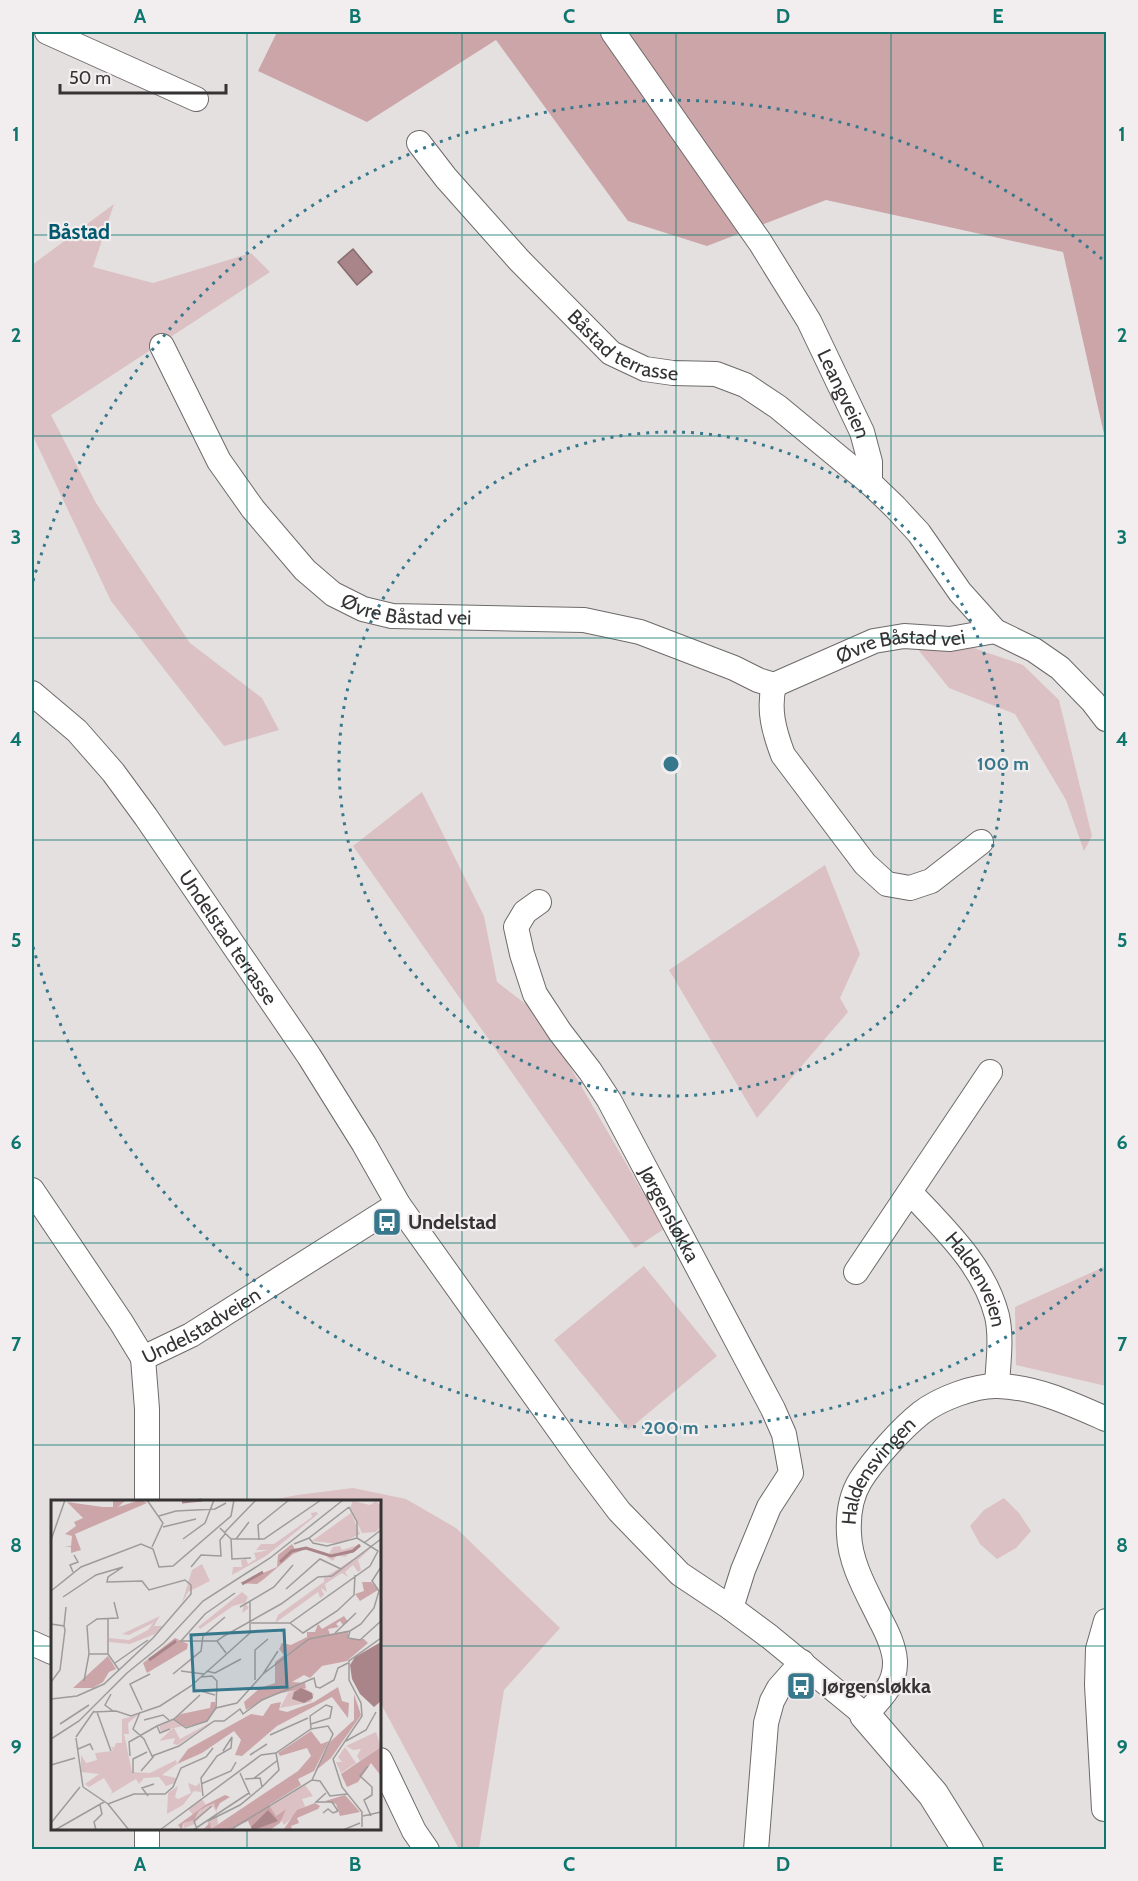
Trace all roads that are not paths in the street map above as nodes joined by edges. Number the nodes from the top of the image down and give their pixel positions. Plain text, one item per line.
1 (47, 32) edge
2 (612, 32) edge
3 (196, 99) dead end
4 (419, 143) dead end
5 (162, 346) dead end
6 (870, 483) junction
7 (995, 631) junction
8 (774, 685) junction
9 (32, 693) edge
10 (1107, 719) edge
11 (981, 842) dead end
12 (539, 902) dead end
13 (990, 1072) dead end
14 (32, 1190) edge
15 (910, 1192) junction
16 (398, 1203) junction
17 (856, 1272) dead end
18 (143, 1358) junction
19 (997, 1386) junction
20 (1107, 1419) edge
21 (147, 1500) edge
22 (731, 1608) junction
23 (1107, 1621) edge
24 (32, 1643) edge
25 (51, 1652) edge
26 (802, 1662) junction
27 (864, 1714) junction
28 (381, 1762) edge
29 (1104, 1809) dead end
30 (147, 1830) edge
31 (147, 1850) edge
32 (427, 1850) edge
33 (756, 1850) edge
34 (968, 1850) edge

1 - 3 street
2 - 6 street, Leangveien
4 - 6 street, Båstad terrasse
5 - 8 street, Øvre Båstad vei
6 - 7 street
7 - 8 street, Øvre Båstad vei
7 - 10 street
8 - 11 street
9 - 16 street, Undelstad terrasse
12 - 22 street, Jørgensløkka
13 - 15 street
14 - 18 street, Undelstadveien
15 - 17 street
15 - 19 street, Haldenveien
16 - 18 street, Undelstadveien
16 - 22 street
18 - 21 street
19 - 20 street, Haldensvingen
19 - 27 street, Haldensvingen
22 - 26 street
23 - 29 street
24 - 25 street
26 - 27 street
26 - 33 street
27 - 34 street
28 - 32 street
30 - 31 street

